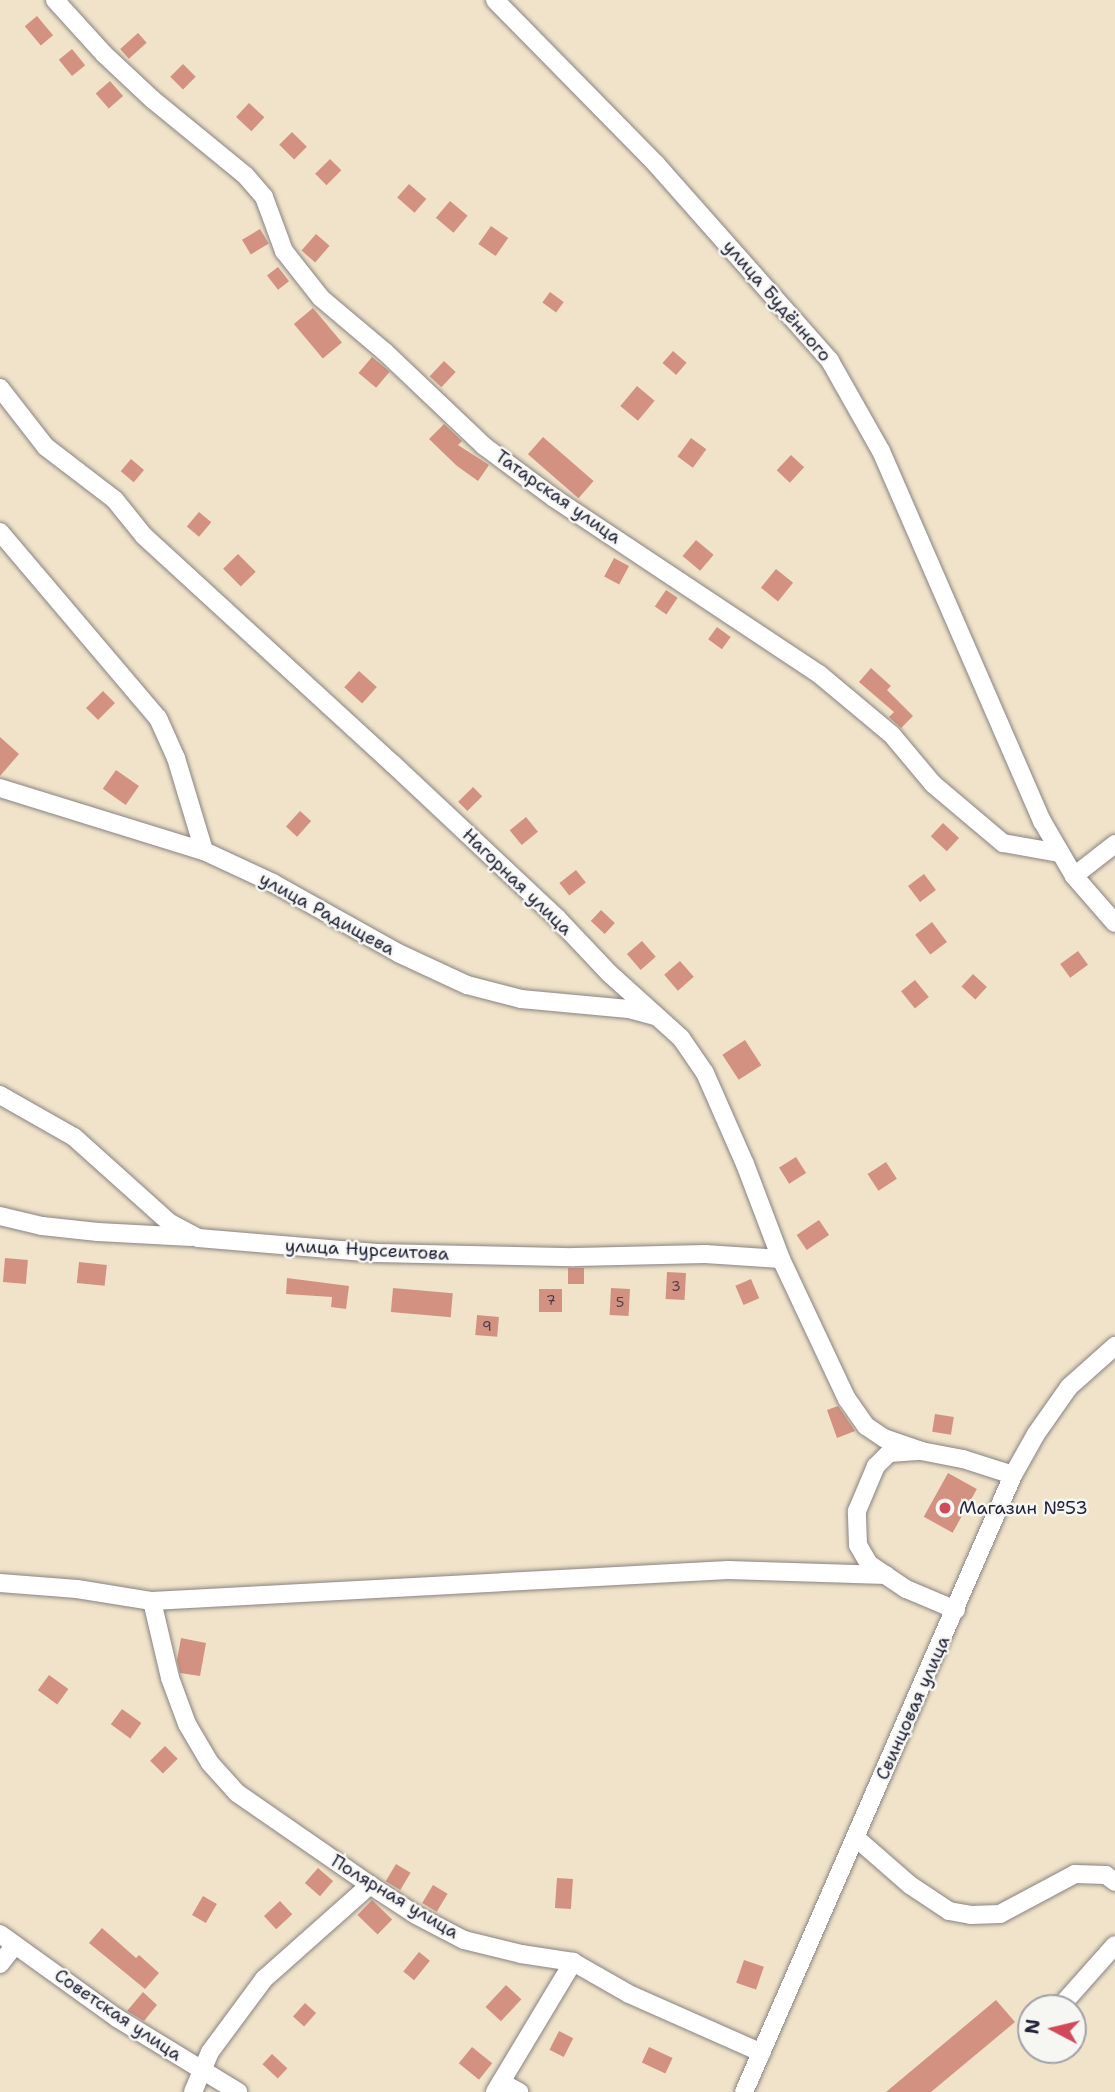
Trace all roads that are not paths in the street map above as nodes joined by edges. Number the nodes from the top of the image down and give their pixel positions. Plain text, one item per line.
1 (55, 0) edge
2 (495, 0) edge
3 (0, 388) edge
4 (0, 532) edge
5 (0, 788) edge
6 (1115, 844) edge
7 (204, 851) junction
8 (1060, 853) junction
9 (1074, 876) junction
10 (1115, 923) edge
11 (658, 1017) junction
12 (0, 1095) edge
13 (0, 1216) edge
14 (198, 1238) junction
15 (781, 1259) junction
16 (1115, 1346) edge
17 (921, 1451) junction
18 (1013, 1475) junction
19 (886, 1575) junction
20 (0, 1583) edge
21 (152, 1601) junction
22 (956, 1609) junction
23 (855, 1838) junction
24 (1115, 1882) edge
25 (370, 1885) junction
26 (7, 1939) edge
27 (1115, 1945) edge
28 (573, 1962) junction
29 (0, 1964) edge
30 (1071, 1994) edge
31 (762, 2053) junction
32 (201, 2070) junction
33 (498, 2087) edge
34 (192, 2092) edge
35 (238, 2092) edge
36 (519, 2092) edge
37 (744, 2092) edge

1 - 8 street, Татарская улица
2 - 8 street, улица Будённого
3 - 11 street, Нагорная улица
4 - 7 street
5 - 7 street, улица Радищева
6 - 9 street
7 - 11 street, улица Радищева
8 - 9 street
9 - 10 street
11 - 15 street, Нагорная улица
12 - 14 street, улица Нурсеитова
13 - 14 street
14 - 15 street, улица Нурсеитова
15 - 17 street, Нагорная улица
16 - 18 street, Свинцовая улица
17 - 18 street
17 - 19 street
18 - 22 street, Свинцовая улица
19 - 21 street
19 - 22 street
20 - 21 street
21 - 25 street, Полярная улица
22 - 23 street, Свинцовая улица
23 - 24 street
23 - 31 street, Свинцовая улица
25 - 28 street, Полярная улица
25 - 32 street
26 - 29 street
26 - 32 street, Советская улица
27 - 30 street
28 - 31 street, Полярная улица
28 - 33 street
31 - 37 street, Свинцовая улица
32 - 34 street
32 - 35 street, Советская улица
33 - 36 street

